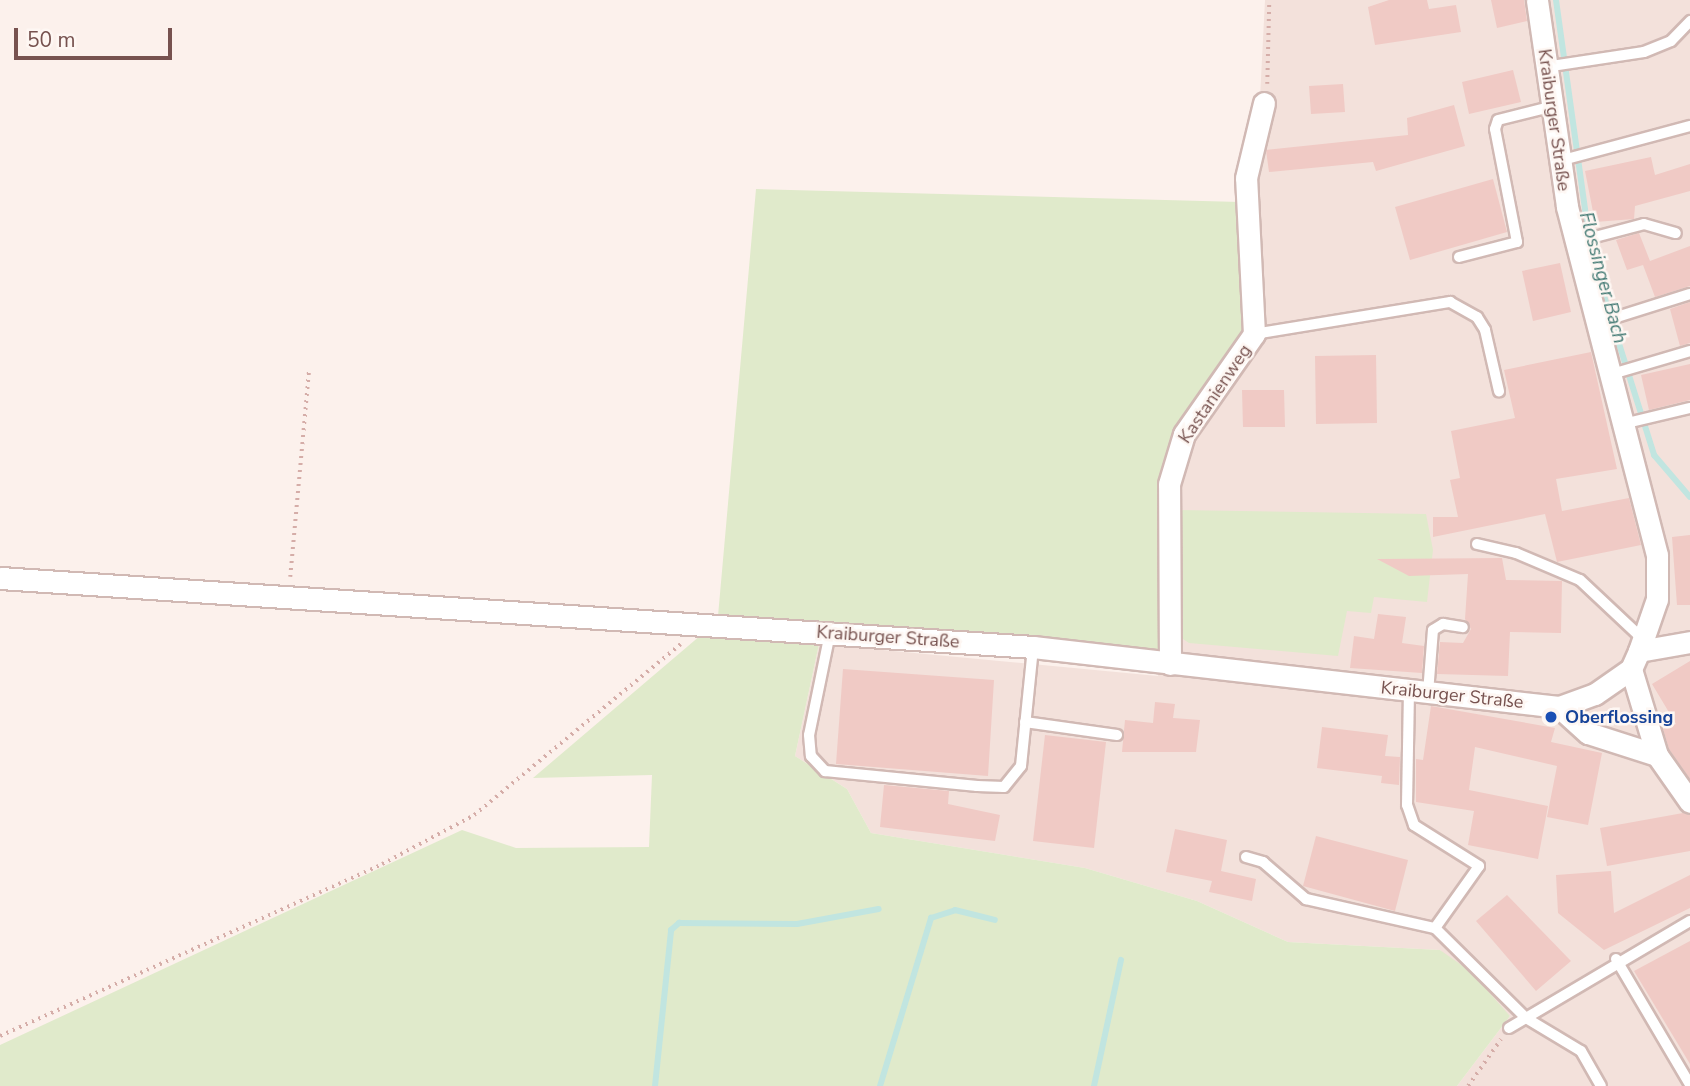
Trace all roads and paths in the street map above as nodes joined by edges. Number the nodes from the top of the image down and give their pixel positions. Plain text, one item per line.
1 (1269, 0) edge
2 (1537, 0) edge
3 (1690, 21) edge
4 (1549, 66) junction
5 (1264, 103) joint
6 (1550, 107) junction
7 (1690, 126) edge
8 (1561, 160) junction
9 (1676, 233) dead end
10 (1578, 242) junction
11 (1459, 257) dead end
12 (1690, 294) edge
13 (1601, 322) junction
14 (1254, 334) junction
15 (1690, 351) edge
16 (309, 369) dead end
17 (1615, 373) junction
18 (1499, 391) dead end
19 (1690, 408) edge
20 (1629, 423) junction
21 (1477, 544) dead end
22 (0, 578) edge
23 (288, 597) junction
24 (699, 624) junction
25 (1463, 627) dead end
26 (830, 633) junction
27 (1690, 642) edge
28 (1033, 647) junction
29 (1638, 654) junction
30 (1170, 664) junction
31 (1418, 692) junction
32 (1559, 707) junction
33 (1025, 722) junction
34 (1117, 735) dead end
35 (1657, 755) junction
36 (1690, 802) edge
37 (1246, 857) dead end
38 (1690, 921) edge
39 (1435, 928) junction
40 (1616, 959) junction
41 (1526, 1018) junction
42 (1510, 1028) joint
43 (0, 1037) edge
44 (1689, 1083) edge
45 (1468, 1086) edge
46 (1601, 1086) edge

1 - 5 path
2 - 4 street, Kraiburger Straße
3 - 4 lane
4 - 6 street, Kraiburger Straße
5 - 14 street, Kastanienweg
6 - 8 street, Kraiburger Straße
6 - 11 lane
7 - 8 lane
8 - 10 street, Kraiburger Straße
9 - 10 lane
10 - 13 street, Kraiburger Straße
12 - 13 lane
13 - 17 street, Kraiburger Straße
14 - 18 lane
14 - 30 street, Kastanienweg
15 - 17 lane
16 - 23 path
17 - 20 street, Kraiburger Straße
19 - 20 lane
20 - 29 street, Kraiburger Straße
21 - 29 lane
22 - 23 street, Kraiburger Straße
23 - 24 street, Kraiburger Straße
24 - 26 street, Kraiburger Straße
24 - 43 path
25 - 31 lane
26 - 28 street, Kraiburger Straße
26 - 33 lane
27 - 29 street
28 - 30 street, Kraiburger Straße
28 - 33 lane
29 - 32 street, Kraiburger Straße
29 - 35 street
30 - 31 street, Kraiburger Straße
31 - 32 street, Kraiburger Straße
31 - 39 lane
32 - 35 street
33 - 34 lane
35 - 36 street
37 - 39 lane
38 - 40 lane
39 - 41 lane
40 - 41 lane
40 - 44 lane
41 - 42 lane
41 - 46 lane
42 - 45 path

